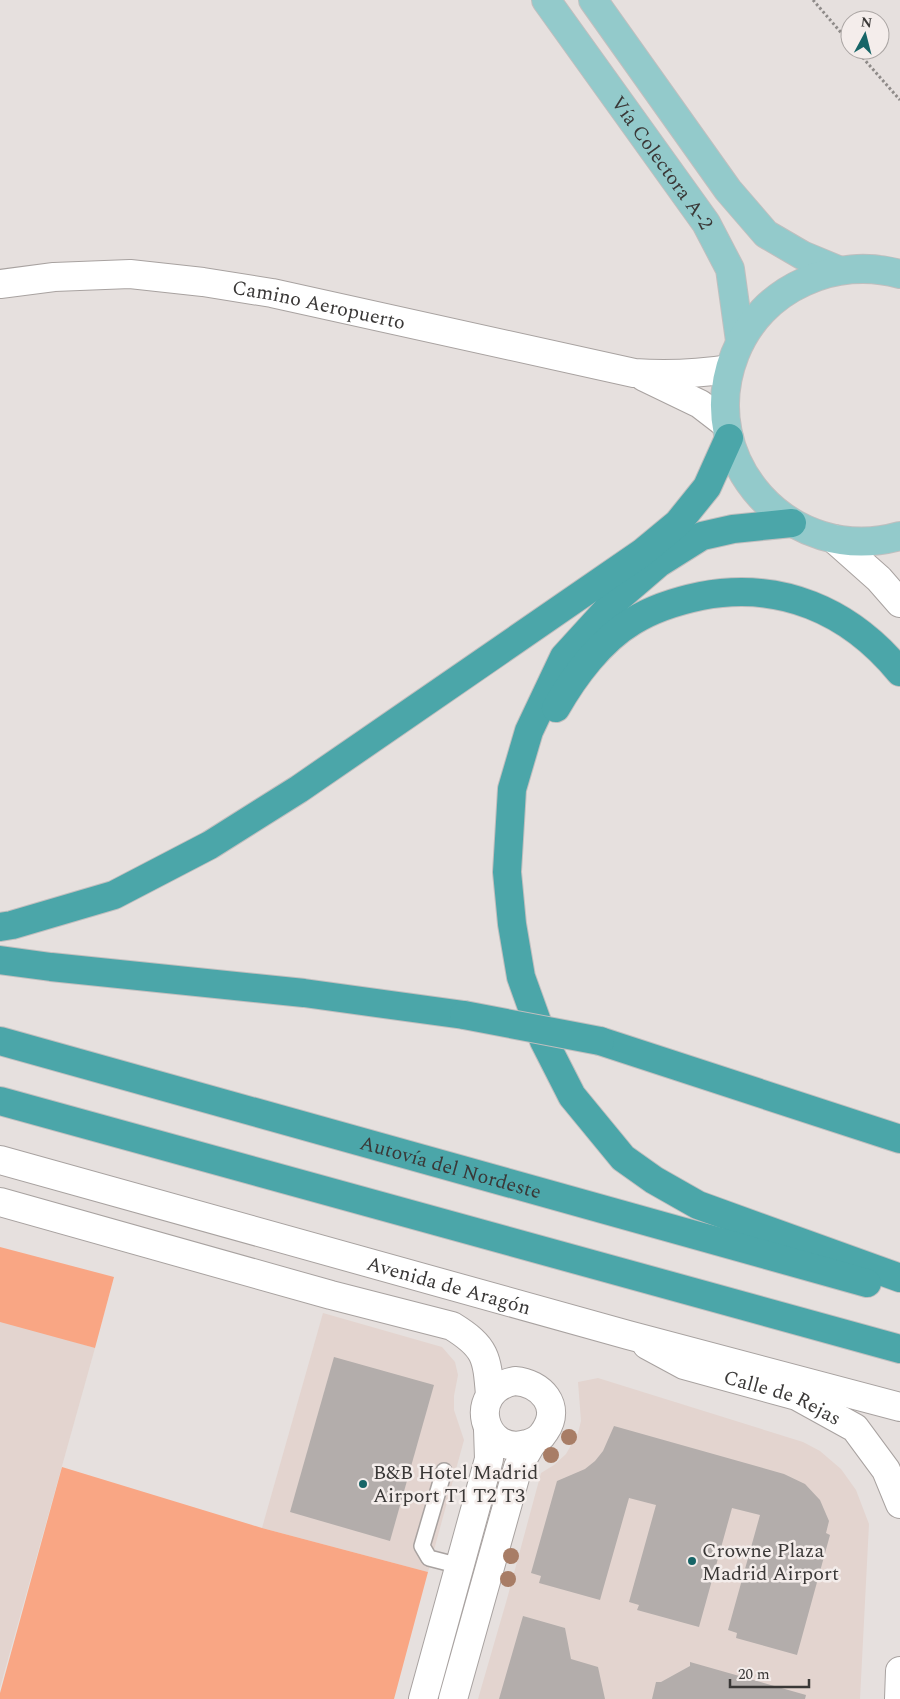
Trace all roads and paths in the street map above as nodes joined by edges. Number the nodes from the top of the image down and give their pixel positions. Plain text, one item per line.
1 (546, 0) edge
2 (593, 0) edge
3 (813, 0) edge
4 (840, 31) edge
5 (865, 60) edge
6 (900, 100) edge
7 (838, 270) junction
8 (900, 274) edge
9 (0, 284) edge
10 (740, 341) junction
11 (729, 369) junction
12 (634, 373) junction
13 (727, 431) junction
14 (792, 523) junction
15 (900, 536) edge
16 (834, 540) junction
17 (900, 604) edge
18 (900, 672) edge
19 (507, 872) junction
20 (0, 927) edge
21 (0, 960) edge
22 (0, 1042) edge
23 (0, 1101) edge
24 (900, 1139) edge
25 (0, 1160) edge
26 (0, 1202) edge
27 (900, 1278) edge
28 (900, 1292) edge
29 (628, 1335) junction
30 (900, 1349) edge
31 (490, 1395) junction
32 (900, 1407) edge
33 (488, 1429) junction
34 (532, 1443) junction
35 (444, 1471) dead end
36 (900, 1504) edge
37 (460, 1566) junction
38 (900, 1671) edge
39 (423, 1699) edge
40 (453, 1699) edge
41 (899, 1699) edge

1 - 10 main road, Vía Colectora A-2
2 - 7 main road, Vía Colectora A-2
3 - 4 path
5 - 6 path
7 - 8 main road
7 - 10 main road
9 - 12 street, Camino Aeropuerto
10 - 11 main road
11 - 12 street, Camino Aeropuerto
11 - 13 main road
12 - 13 street, Camino Aeropuerto
13 - 14 main road
13 - 20 highway
14 - 16 main road
14 - 19 highway
15 - 16 main road
16 - 17 street
18 - 19 highway
19 - 27 highway
21 - 24 highway, bridge
22 - 28 highway, Autovía del Nordeste
23 - 30 highway
25 - 29 street, Avenida de Aragón
26 - 31 street, Avenida de Aragón
29 - 32 street, Avenida de Aragón
29 - 36 street, Calle de Rejas
31 - 33 street
31 - 34 street
33 - 34 street
33 - 37 street
34 - 40 street
35 - 37 lane
37 - 39 street
38 - 41 street

